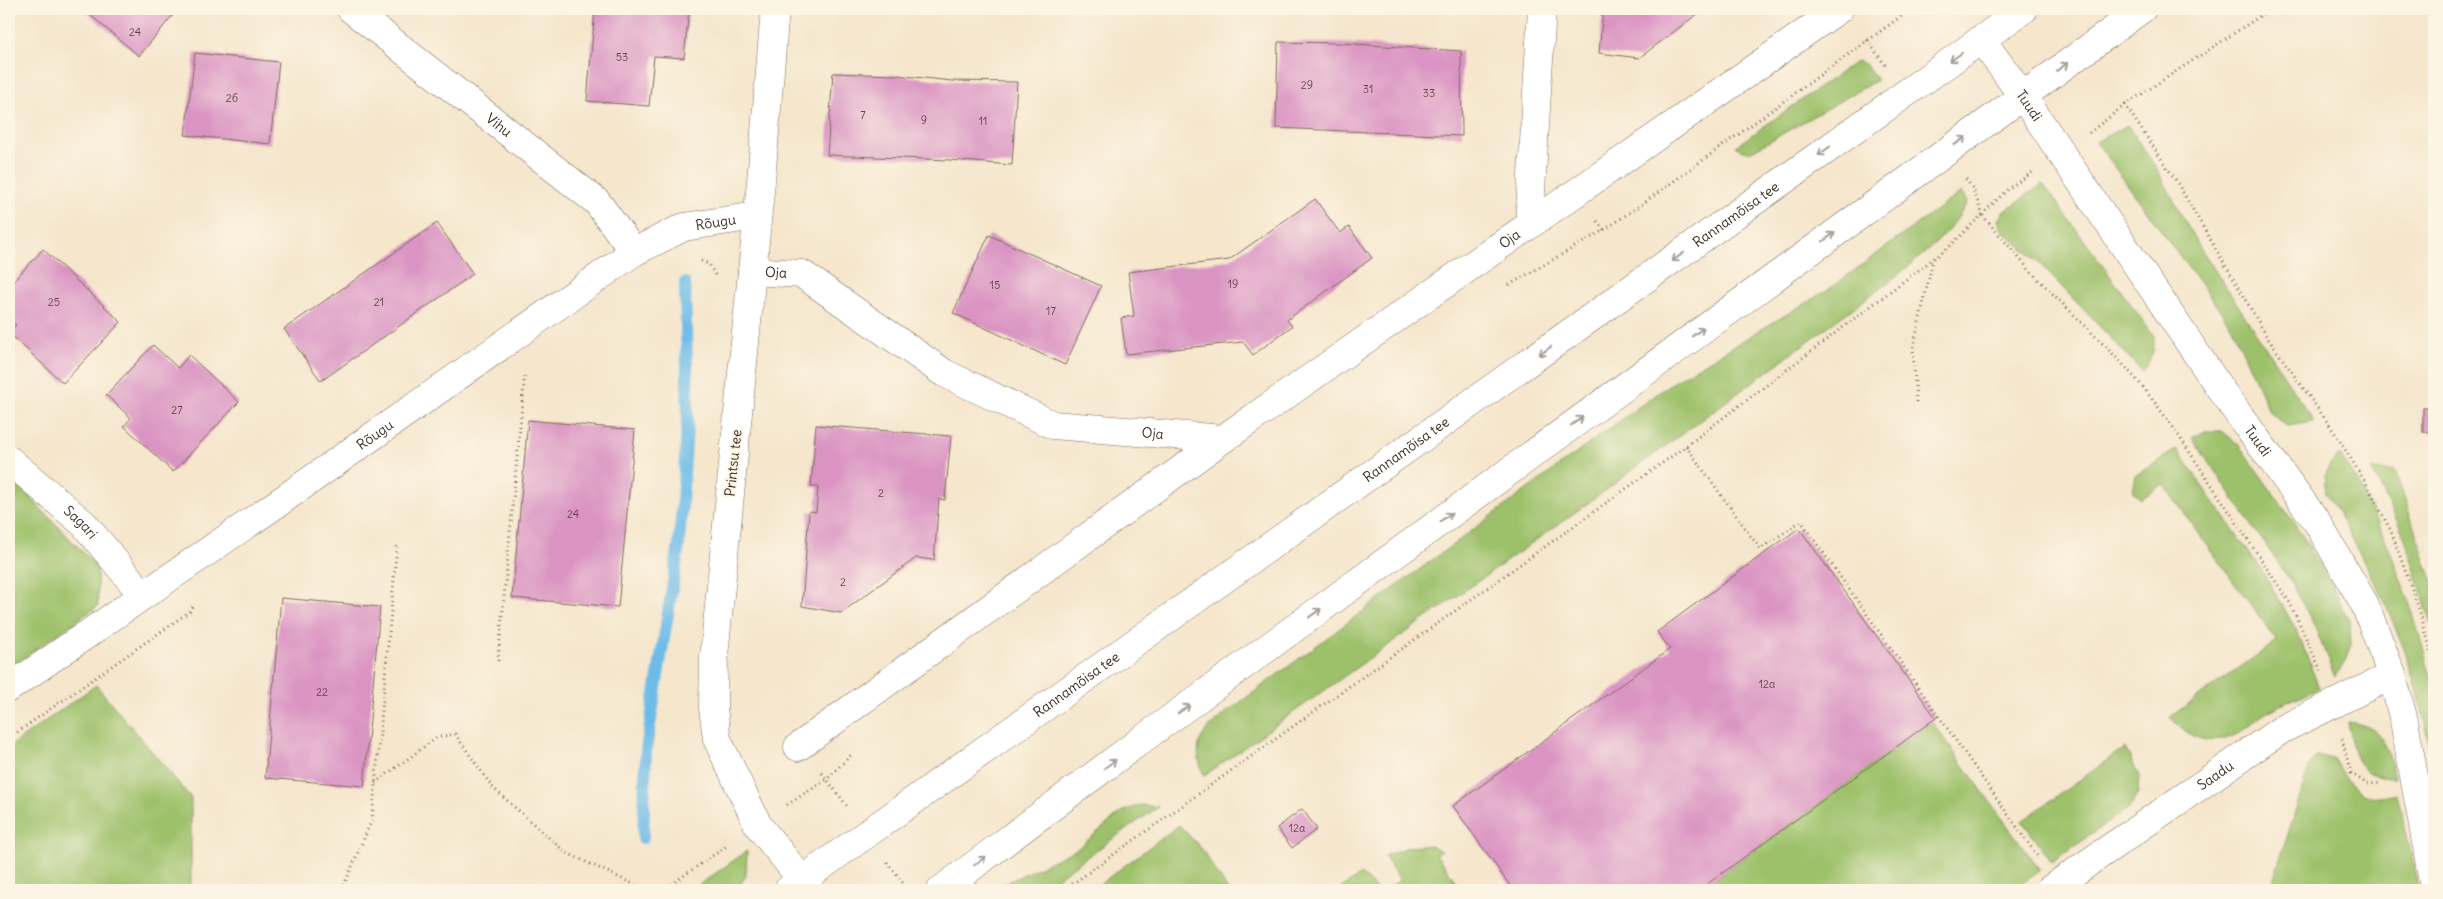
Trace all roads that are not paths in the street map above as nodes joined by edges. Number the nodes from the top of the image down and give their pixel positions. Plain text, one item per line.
1 (351, 9) edge
2 (775, 9) edge
3 (1542, 9) edge
4 (1839, 9) edge
5 (2024, 9) edge
6 (2142, 9) edge
7 (1981, 39) junction
8 (2022, 95) junction
9 (756, 216) junction
10 (1529, 225) junction
11 (634, 252) junction
12 (752, 271) junction
13 (1223, 439) junction
14 (9, 460) edge
15 (143, 595) junction
16 (2392, 675) junction
17 (9, 688) edge
18 (798, 747) dead end
19 (2434, 886) edge
20 (2054, 887) edge
21 (801, 888) edge
22 (941, 890) edge

1 - 11 street, Vihu
2 - 9 street, Printsu tee
3 - 10 street, Oja
4 - 10 street, Oja
5 - 7 street, Rannamõisa tee
8 -> 6 street
7 - 8 street, Tuudi
7 -> 21 street, Rannamõisa tee
8 - 16 street, Tuudi
22 -> 8 street
9 - 11 street, Rõugu
9 - 12 street, Printsu tee
10 - 13 street, Oja
11 - 15 street, Rõugu
12 - 13 street, Oja
12 - 21 street, Printsu tee
13 - 18 street
14 - 15 street, Sagari
15 - 17 street, Rõugu
16 - 19 street, Tuudi
16 - 20 street, Saadu

